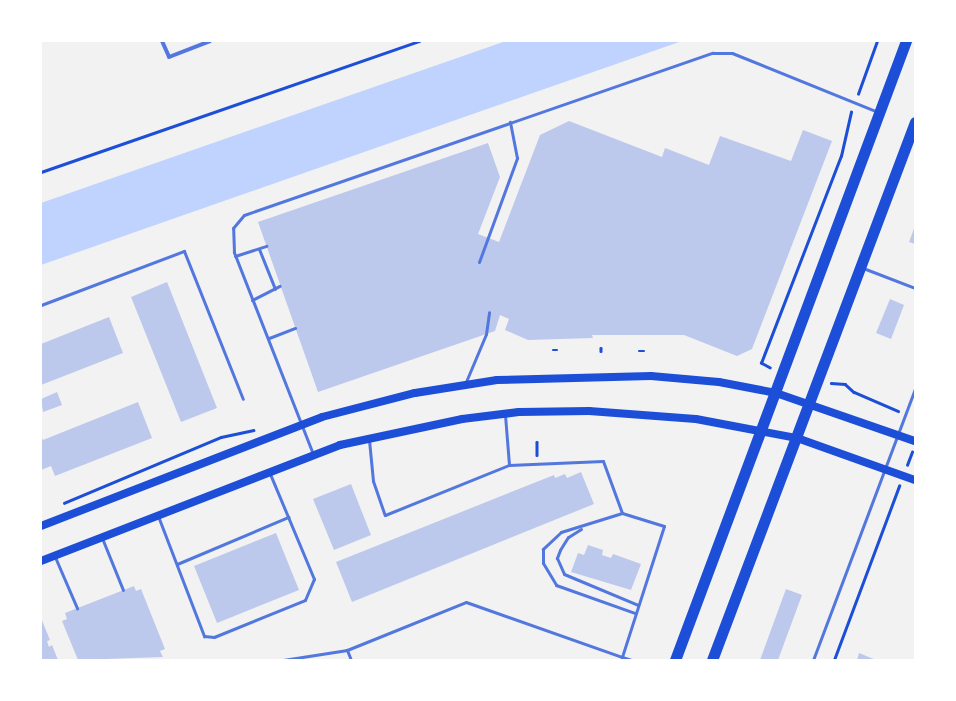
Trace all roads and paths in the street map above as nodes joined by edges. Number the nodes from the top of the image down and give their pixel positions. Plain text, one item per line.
1 (162, 41) edge
2 (210, 41) edge
3 (419, 41) edge
4 (877, 41) edge
5 (906, 41) edge
6 (864, 76) dead end
7 (880, 112) junction
8 (510, 122) junction
9 (915, 122) edge
10 (845, 129) dead end
11 (911, 143) edge
12 (41, 172) edge
13 (266, 246) dead end
14 (259, 249) junction
15 (236, 256) junction
16 (479, 262) dead end
17 (862, 267) junction
18 (280, 286) dead end
19 (915, 288) edge
20 (275, 290) junction
21 (252, 300) junction
22 (41, 305) edge
23 (489, 312) dead end
24 (295, 328) dead end
25 (269, 338) junction
26 (553, 350) dead end
27 (557, 350) dead end
28 (640, 351) dead end
29 (644, 351) dead end
30 (784, 372) junction
31 (820, 381) junction
32 (465, 384) junction
33 (915, 389) edge
34 (776, 392) junction
35 (243, 399) dead end
36 (811, 403) junction
37 (895, 410) dead end
38 (505, 414) junction
39 (303, 423) junction
40 (257, 429) dead end
41 (761, 431) junction
42 (898, 435) junction
43 (369, 438) junction
44 (797, 438) junction
45 (915, 441) edge
46 (537, 442) dead end
47 (313, 454) junction
48 (537, 456) dead end
49 (509, 465) junction
50 (885, 468) junction
51 (269, 470) junction
52 (915, 480) edge
53 (900, 483) dead end
54 (622, 513) junction
55 (158, 514) junction
56 (288, 517) junction
57 (51, 522) junction
58 (41, 526) edge
59 (582, 528) junction
60 (101, 537) junction
61 (54, 556) junction
62 (41, 561) edge
63 (177, 564) junction
64 (123, 590) dead end
65 (638, 605) junction
66 (77, 608) dead end
67 (635, 613) junction
68 (347, 650) junction
69 (622, 656) junction
70 (283, 660) edge
71 (351, 660) edge
72 (631, 660) edge
73 (675, 660) edge
74 (712, 660) edge
75 (813, 660) edge
76 (834, 660) edge

1 - 2 street
3 - 12 path
4 - 6 path
5 - 7 highway
7 - 8 lane
7 - 30 highway
8 - 15 lane
8 - 16 lane
9 - 11 highway
10 - 30 path
11 - 17 highway
13 - 14 lane
14 - 15 lane
14 - 20 lane
15 - 21 lane
17 - 19 lane
17 - 31 highway
18 - 20 lane
20 - 21 lane
21 - 25 lane
22 - 35 lane
23 - 32 lane
24 - 25 lane
25 - 39 lane
26 - 27 path
28 - 29 path
30 - 34 highway
31 - 36 highway
31 - 37 path
32 - 34 main road
32 - 39 main road
33 - 42 lane
34 - 36 main road
34 - 41 highway
36 - 42 main road
36 - 44 highway
38 - 41 main road
38 - 43 main road
38 - 49 lane
39 - 47 lane
39 - 57 main road
40 - 57 path
41 - 44 main road
41 - 73 highway
42 - 45 main road
42 - 50 lane
43 - 47 main road
43 - 49 lane
44 - 50 main road
44 - 74 highway
46 - 48 path
47 - 51 main road
49 - 54 lane
50 - 52 main road
50 - 75 lane
51 - 55 main road
51 - 56 lane
53 - 76 path
54 - 59 lane
54 - 65 lane
55 - 60 main road
55 - 63 lane
56 - 63 lane
56 - 63 lane
57 - 58 main road
59 - 65 lane
59 - 67 lane
60 - 61 main road
60 - 64 lane
61 - 62 main road
61 - 66 lane
65 - 67 lane
67 - 69 lane
68 - 69 lane
68 - 70 lane
68 - 71 lane
69 - 72 lane

